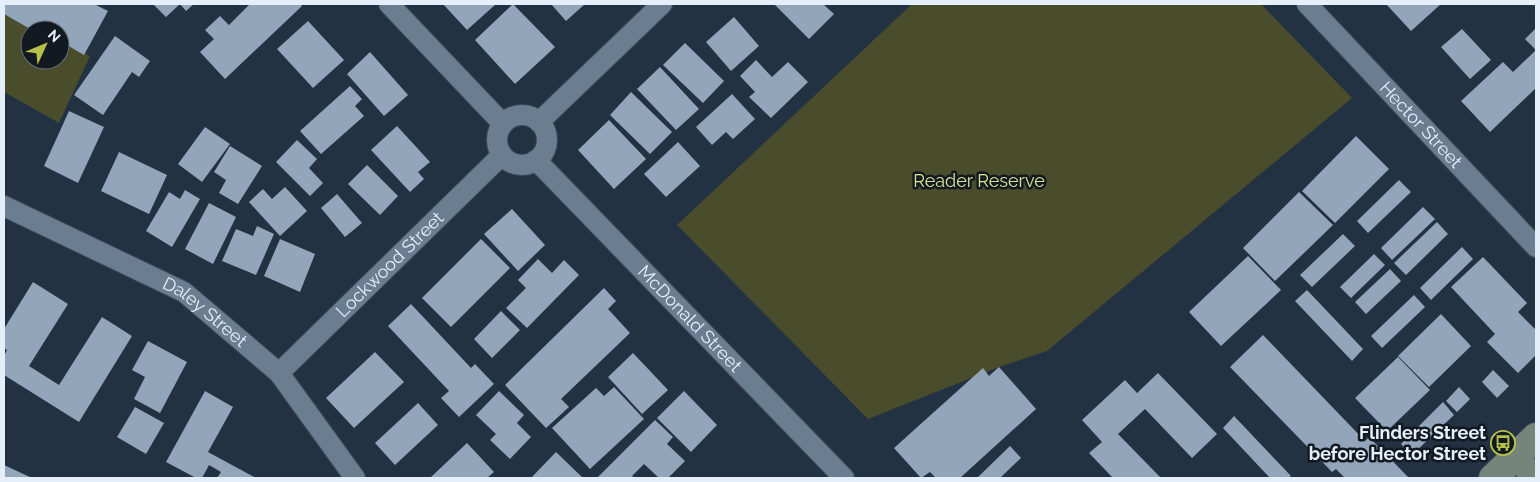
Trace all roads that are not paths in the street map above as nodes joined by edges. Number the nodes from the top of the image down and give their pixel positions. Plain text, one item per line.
1 (389, 4) edge
2 (662, 4) edge
3 (1306, 4) edge
4 (539, 122) junction
5 (503, 124) junction
6 (502, 155) junction
7 (536, 160) junction
8 (4, 206) edge
9 (1536, 247) edge
10 (279, 373) junction
11 (1536, 437) edge
12 (1536, 473) edge
13 (352, 477) edge
14 (844, 478) edge
15 (1493, 478) edge
16 (1531, 478) edge

1 - 5 street
2 - 4 street
3 - 9 street, Hector Street
4 - 5 street
4 - 7 street
5 - 6 street
6 - 7 street
6 - 10 street, Lockwood Street
7 - 14 street, McDonald Street
8 - 10 street, Daley Street
10 - 13 street, Daley Street
11 - 15 main road
12 - 16 main road

